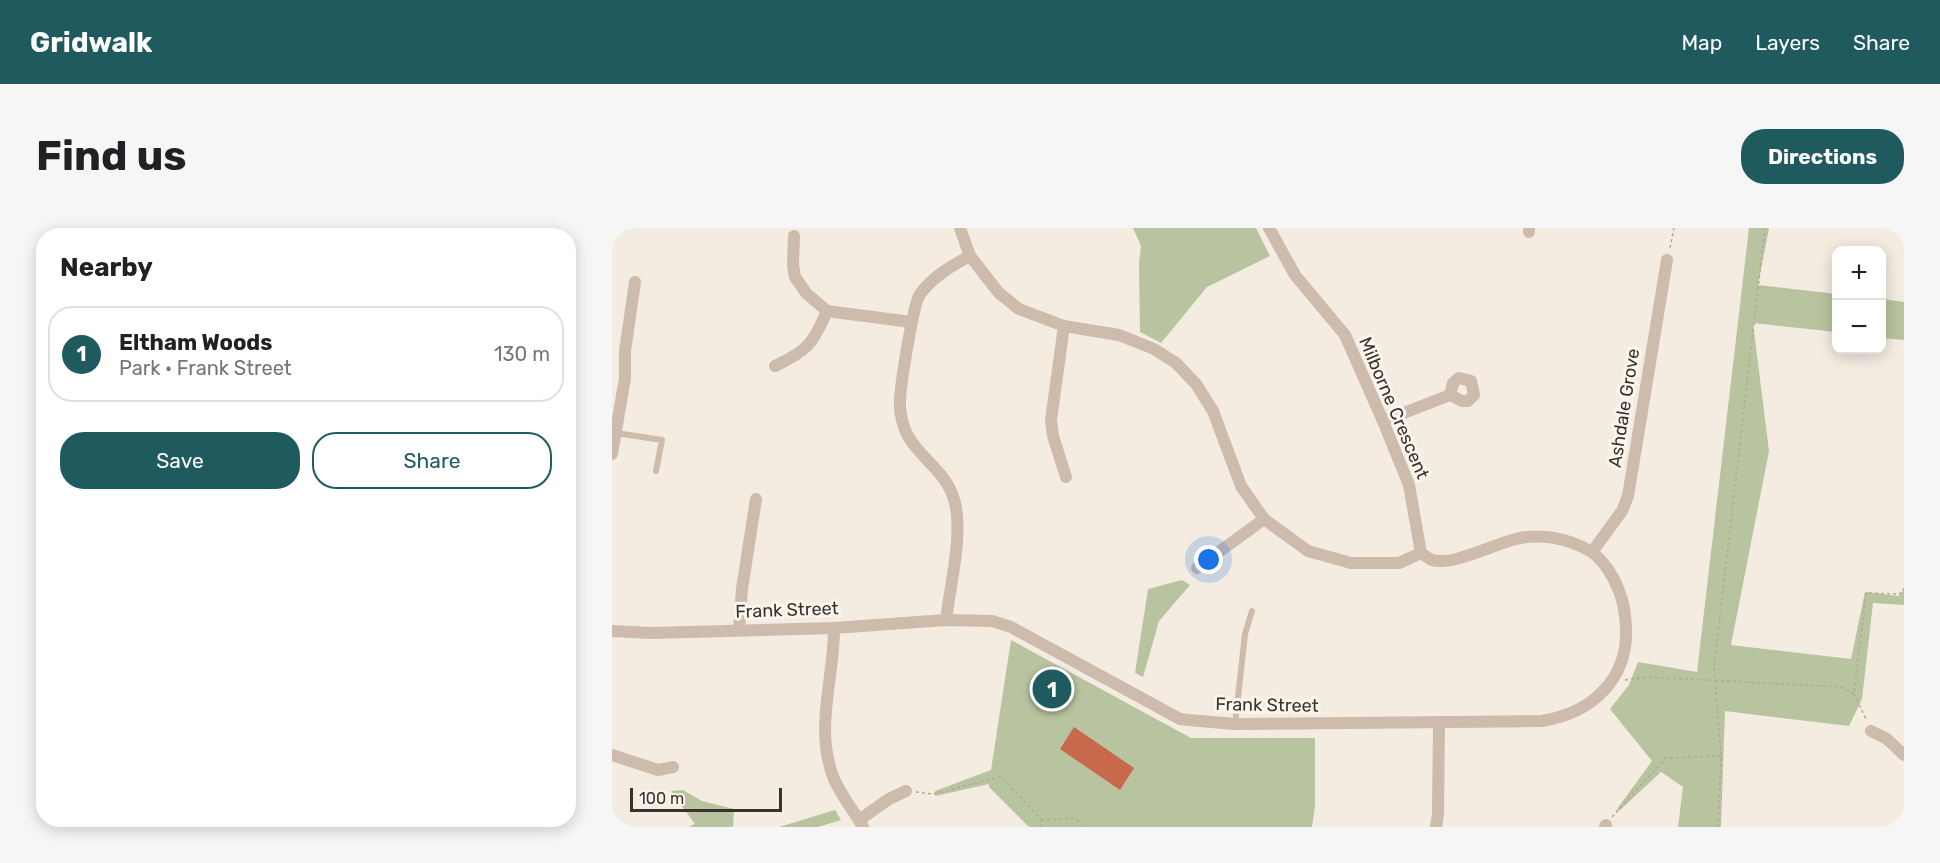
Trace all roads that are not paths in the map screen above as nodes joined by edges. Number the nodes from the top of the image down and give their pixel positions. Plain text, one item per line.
1 (960, 228) edge
2 (1269, 228) edge
3 (794, 236) dead end
4 (970, 256) junction
5 (1667, 260) dead end
6 (635, 282) dead end
7 (827, 311) junction
8 (911, 322) junction
9 (1064, 326) junction
10 (775, 366) dead end
11 (1450, 395) dead end
12 (1383, 421) junction
13 (616, 433) junction
14 (612, 454) edge
15 (656, 471) dead end
16 (1066, 477) dead end
17 (756, 499) dead end
18 (1264, 519) junction
19 (1592, 552) junction
20 (1421, 553) junction
21 (1197, 568) dead end
22 (1252, 611) dead end
23 (946, 620) junction
24 (834, 628) junction
25 (738, 630) junction
26 (612, 631) edge
27 (1439, 723) junction
28 (1235, 724) junction
29 (1871, 731) road end
30 (612, 755) edge
31 (1904, 755) edge
32 (674, 767) dead end
33 (906, 792) road end
34 (861, 823) edge
35 (1436, 827) edge

1 - 4 street
2 - 12 street, Milborne Crescent
3 - 7 street
4 - 8 street
4 - 9 street
5 - 19 street, Ashdale Grove
6 - 13 street
7 - 8 street
7 - 10 street
8 - 23 street
9 - 16 street
9 - 18 street
11 - 12 street
12 - 20 street, Milborne Crescent
13 - 14 street
13 - 15 lane
17 - 25 street
18 - 20 street
18 - 21 street
19 - 20 street, Frank Street
19 - 27 street, Frank Street
22 - 28 lane
23 - 24 street, Frank Street
23 - 28 street, Frank Street
24 - 25 street, Frank Street
24 - 34 street
25 - 26 street, Frank Street
27 - 28 street, Frank Street
27 - 35 street
29 - 31 street
30 - 32 street
33 - 34 street

